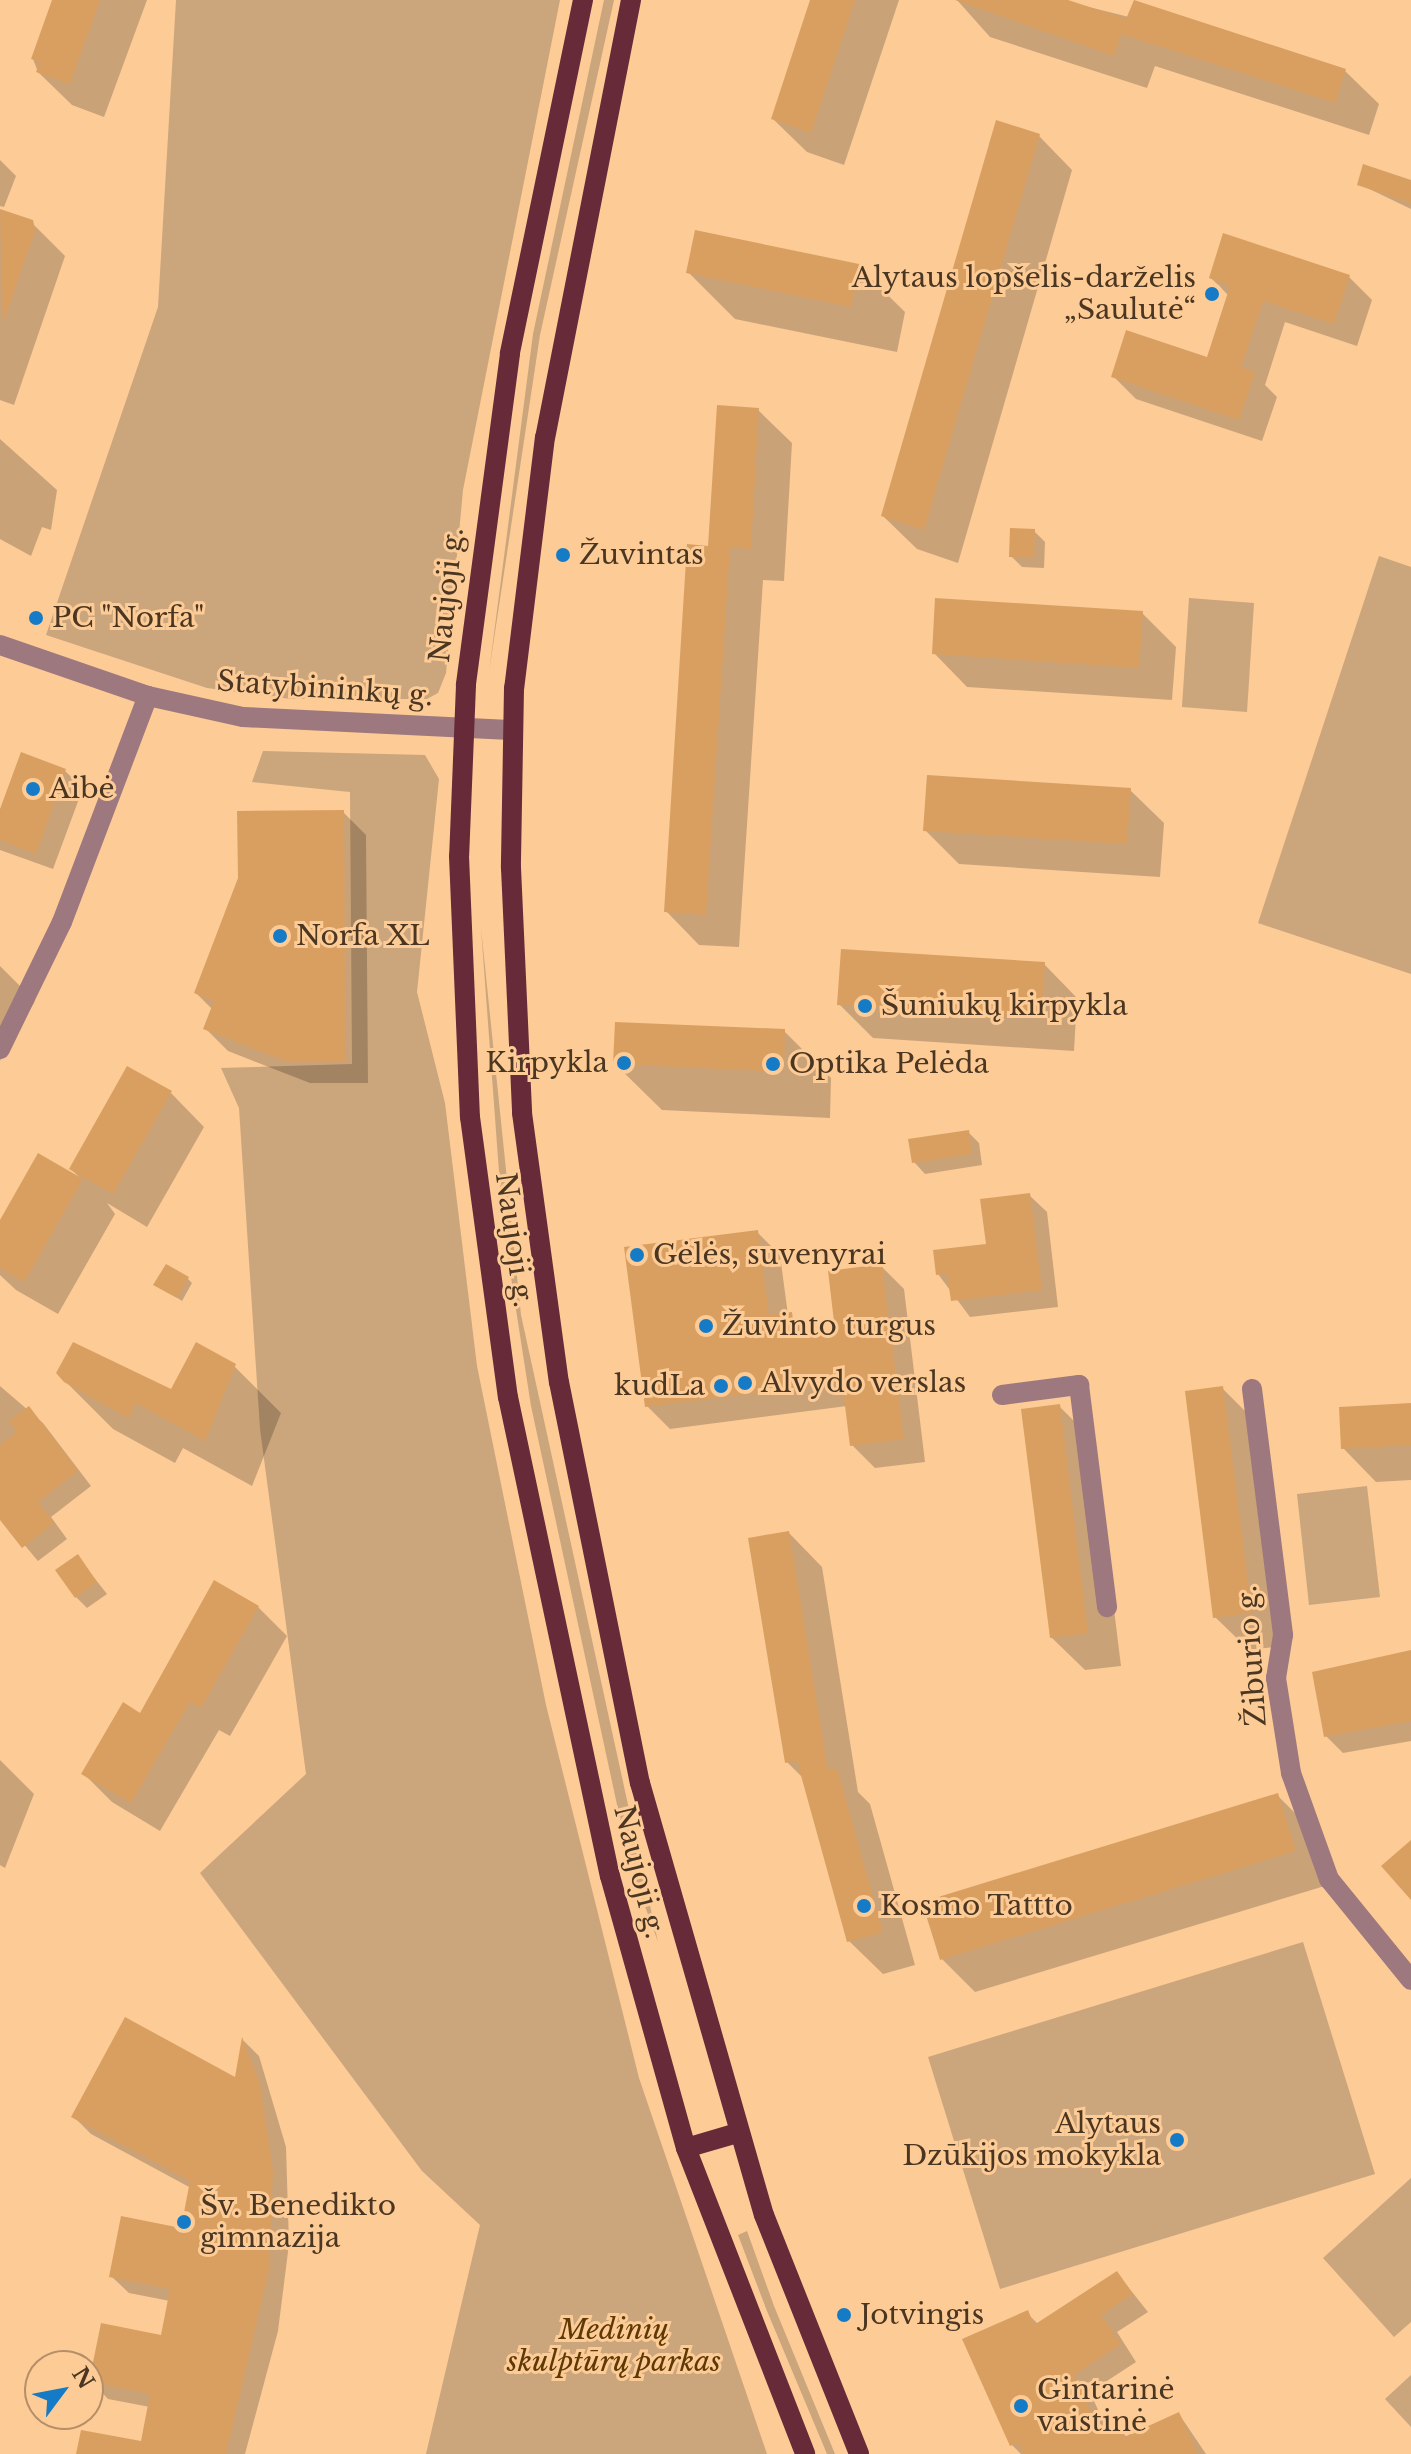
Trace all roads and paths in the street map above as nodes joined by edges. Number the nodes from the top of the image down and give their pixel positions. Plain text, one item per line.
1 (583, 0) edge
2 (631, 0) edge
3 (0, 645) edge
4 (148, 696) junction
5 (462, 727) junction
6 (512, 730) junction
7 (0, 1049) edge
8 (1252, 1389) dead end
9 (1002, 1395) dead end
10 (1107, 1607) dead end
11 (1411, 1980) edge
12 (737, 2133) junction
13 (686, 2148) junction
14 (805, 2454) edge
15 (859, 2454) edge

1 - 5 main road, Naujoji g.
2 - 6 main road, Naujoji g.
3 - 4 street, Statybininkų g.
4 - 5 street, Statybininkų g.
4 - 7 street
5 - 6 street, Statybininkų g.
5 - 13 main road, Naujoji g.
6 - 12 main road, Naujoji g.
8 - 11 street, Žiburio g.
9 - 10 street
12 - 13 main road
12 - 15 main road, Naujoji g.
13 - 14 main road, Naujoji g.

